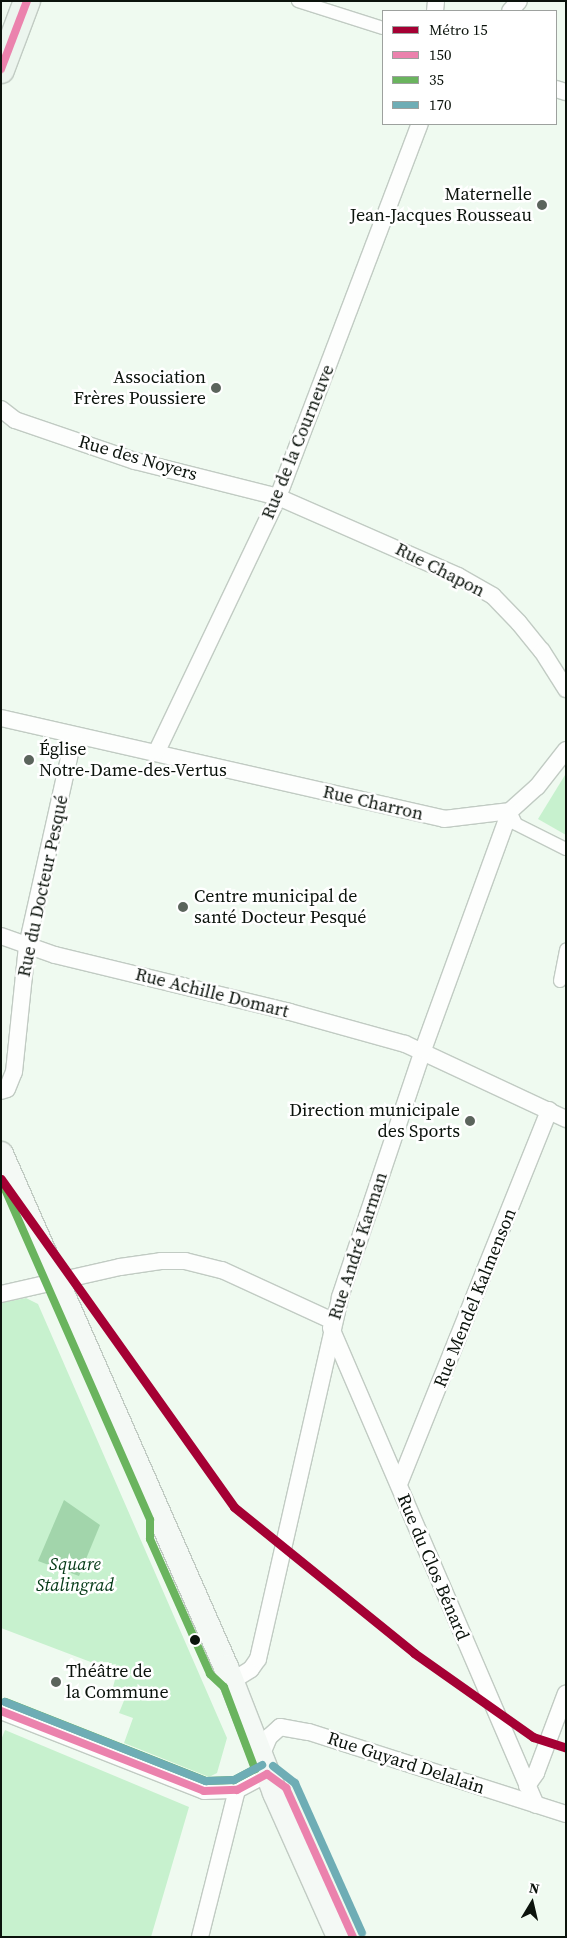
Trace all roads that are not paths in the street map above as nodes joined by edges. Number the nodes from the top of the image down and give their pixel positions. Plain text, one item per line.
1 (27, 1) edge
2 (298, 1) edge
3 (382, 28) edge
4 (1, 70) edge
5 (420, 125) edge
6 (1, 410) edge
7 (278, 496) junction
8 (566, 688) edge
9 (1, 718) edge
10 (74, 736) junction
11 (566, 750) edge
12 (157, 751) junction
13 (510, 811) junction
14 (566, 849) edge
15 (1, 936) edge
16 (27, 946) junction
17 (566, 950) edge
18 (560, 981) dead end
19 (423, 1050) junction
20 (1, 1091) edge
21 (549, 1110) junction
22 (566, 1119) edge
23 (1, 1154) edge
24 (55, 1280) junction
25 (1, 1294) edge
26 (332, 1324) junction
27 (398, 1484) junction
28 (232, 1681) junction
29 (566, 1693) edge
30 (1, 1711) edge
31 (264, 1765) junction
32 (527, 1786) junction
33 (237, 1790) junction
34 (536, 1805) junction
35 (566, 1814) edge
36 (200, 1937) edge
37 (339, 1937) edge

1 - 4 main road
2 - 3 street
5 - 7 street, Rue de la Courneuve
6 - 7 street, Rue des Noyers
7 - 8 street, Rue Chapon
7 - 12 street, Rue de la Courneuve
9 - 10 street, Rue Charron
10 - 12 street, Rue Charron
10 - 16 street, Rue du Docteur Pesqué
11 - 13 street
12 - 13 street, Rue Charron
13 - 14 street
13 - 19 street, Rue André Karman
15 - 16 street, Rue Achille Domart
16 - 19 street, Rue Achille Domart
16 - 20 street, Rue du Docteur Pesqué
17 - 18 street
19 - 21 street, Rue Achille Domart
19 - 26 street, Rue André Karman
21 - 22 street, Rue Achille Domart
21 - 27 street, Rue Mendel Kalmenson
23 - 24 main road
24 - 25 street
24 - 26 street
24 - 28 main road
26 - 27 street, Rue du Clos Bénard
26 - 28 street, Rue André Karman
27 - 32 street, Rue du Clos Bénard
28 - 31 main road
29 - 32 street
30 - 33 street
31 - 33 street
31 - 34 street, Rue Guyard Delalain
31 - 37 main road
32 - 34 street, Rue du Clos Bénard
33 - 36 street
34 - 35 street, Rue Guyard Delalain

